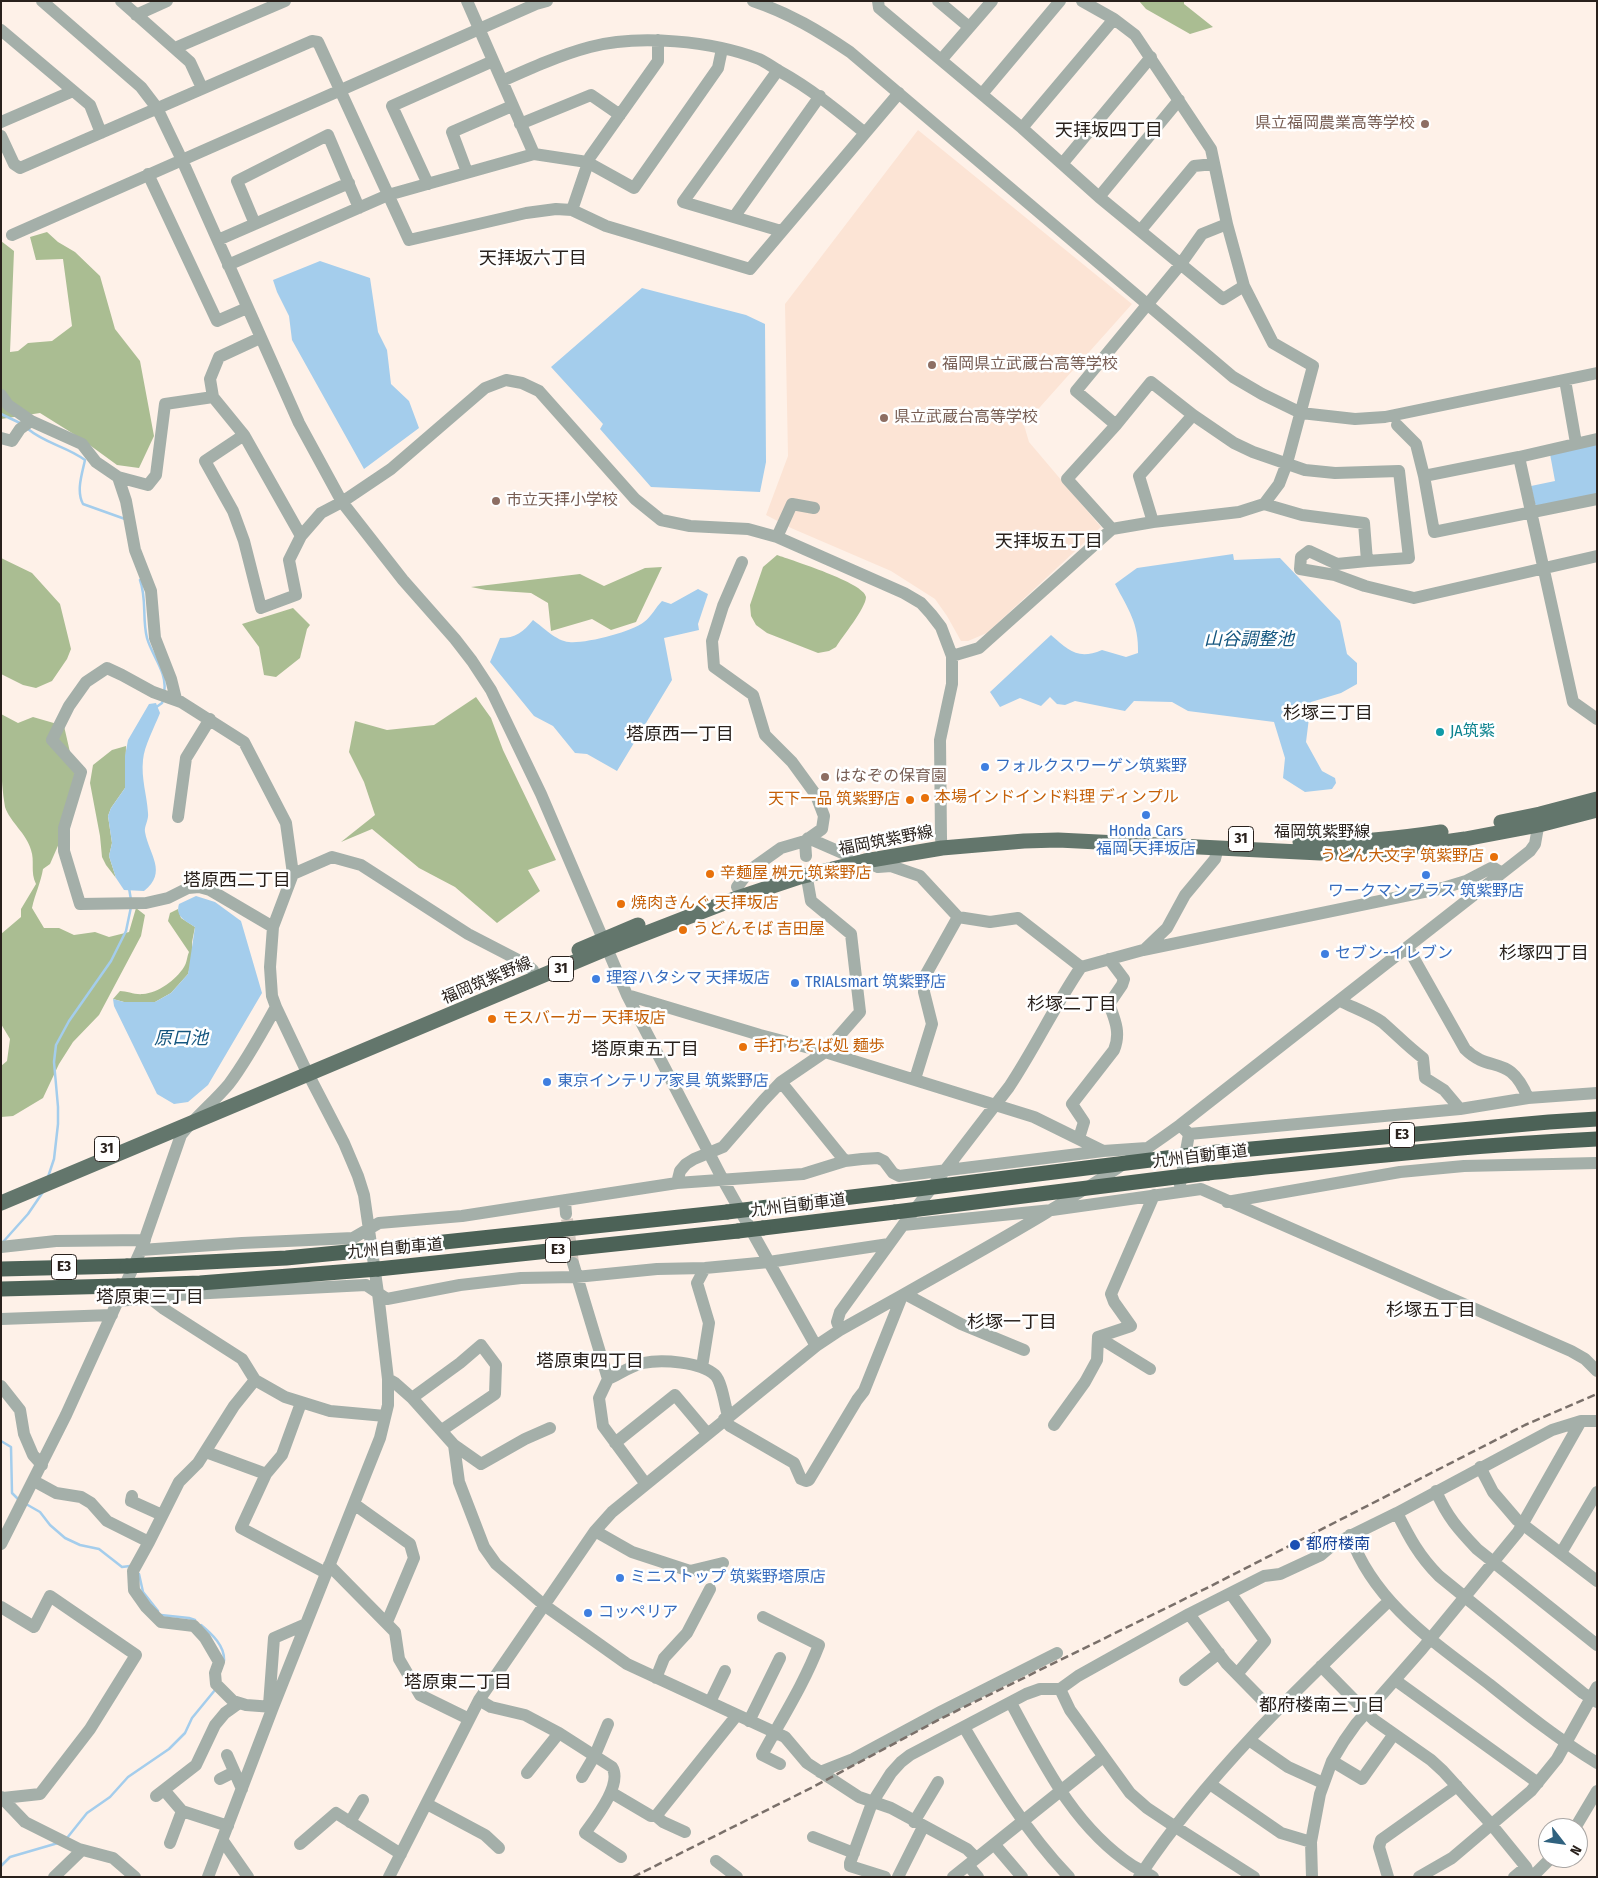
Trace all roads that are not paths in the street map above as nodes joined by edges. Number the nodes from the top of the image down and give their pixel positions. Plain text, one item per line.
1 (42, 1) edge
2 (121, 1) edge
3 (166, 1) edge
4 (284, 1) edge
5 (467, 1) edge
6 (546, 1) edge
7 (753, 1) edge
8 (878, 1) edge
9 (938, 1) edge
10 (992, 1) edge
11 (1060, 1) edge
12 (1082, 1) edge
13 (136, 14) junction
14 (1114, 20) junction
15 (969, 27) junction
16 (1, 30) edge
17 (479, 30) junction
18 (658, 40) junction
19 (175, 48) junction
20 (722, 49) junction
21 (1151, 57) junction
22 (941, 60) junction
23 (493, 61) junction
24 (778, 70) junction
25 (502, 81) junction
26 (202, 88) junction
27 (341, 90) junction
28 (73, 91) junction
29 (900, 93) junction
30 (982, 94) junction
31 (820, 96) junction
32 (1179, 100) junction
33 (512, 106) junction
34 (157, 108) junction
35 (620, 115) junction
36 (1, 122) edge
37 (520, 124) junction
38 (1022, 128) junction
39 (101, 133) junction
40 (865, 133) junction
41 (1, 136) edge
42 (534, 154) junction
43 (182, 160) junction
44 (587, 162) junction
45 (1062, 164) junction
46 (1214, 164) junction
47 (467, 172) junction
48 (148, 174) junction
49 (348, 183) junction
50 (428, 184) junction
51 (388, 195) junction
52 (1099, 197) junction
53 (359, 208) junction
54 (572, 210) junction
55 (734, 217) junction
56 (256, 224) junction
57 (1227, 224) junction
58 (781, 231) junction
59 (1140, 231) junction
60 (12, 235) dead end
61 (218, 240) junction
62 (228, 265) junction
63 (1180, 265) junction
64 (1244, 286) junction
65 (1147, 303) junction
66 (247, 308) junction
67 (260, 338) junction
68 (1597, 373) edge
69 (1565, 380) junction
70 (1, 395) edge
71 (213, 397) junction
72 (1301, 413) junction
73 (1193, 415) junction
74 (31, 421) junction
75 (1116, 425) junction
76 (1397, 425) dead end
77 (244, 435) junction
78 (1, 438) edge
79 (1597, 439) edge
80 (1576, 443) junction
81 (1519, 457) junction
82 (1287, 464) junction
83 (1424, 476) junction
84 (118, 477) junction
85 (1597, 498) edge
86 (342, 502) junction
87 (1264, 504) junction
88 (814, 508) dead end
89 (1531, 512) junction
90 (1154, 522) junction
91 (1112, 529) junction
92 (301, 536) junction
93 (777, 537) junction
94 (1597, 556) edge
95 (1367, 561) junction
96 (742, 562) dead end
97 (1543, 568) junction
98 (952, 656) junction
99 (176, 699) junction
100 (210, 719) junction
101 (1597, 719) edge
102 (1597, 799) edge
103 (1597, 810) edge
104 (178, 817) dead end
105 (1540, 819) junction
106 (807, 840) junction
107 (941, 843) junction
108 (1218, 847) junction
109 (847, 855) junction
110 (806, 856) dead end
111 (865, 860) junction
112 (1502, 873) junction
113 (293, 874) junction
114 (808, 884) dead end
115 (737, 887) junction
116 (958, 917) junction
117 (273, 927) junction
118 (606, 944) junction
119 (1408, 948) junction
120 (1143, 950) junction
121 (1109, 959) junction
122 (1081, 967) junction
123 (533, 970) junction
124 (627, 995) junction
125 (1340, 1002) junction
126 (276, 1008) junction
127 (825, 1052) junction
128 (306, 1071) junction
129 (915, 1080) junction
130 (781, 1082) junction
131 (1597, 1093) edge
132 (1528, 1098) junction
133 (212, 1104) junction
134 (995, 1105) junction
135 (1460, 1109) junction
136 (1597, 1119) edge
137 (191, 1122) junction
138 (1185, 1129) junction
139 (1079, 1138) junction
140 (1597, 1139) edge
141 (1149, 1148) junction
142 (1103, 1151) junction
143 (709, 1154) junction
144 (845, 1162) junction
145 (1597, 1163) edge
146 (946, 1169) junction
147 (723, 1180) junction
148 (676, 1183) junction
149 (1, 1192) edge
150 (1179, 1192) junction
151 (1154, 1196) junction
152 (565, 1200) junction
153 (1227, 1202) junction
154 (1, 1203) edge
155 (1052, 1210) junction
156 (566, 1214) tunnel mouth
157 (903, 1225) junction
158 (369, 1229) junction
159 (889, 1244) junction
160 (143, 1245) junction
161 (1, 1247) edge
162 (769, 1262) junction
163 (573, 1263) tunnel mouth
164 (705, 1268) junction
165 (1, 1269) edge
166 (576, 1277) junction
167 (1, 1289) edge
168 (378, 1293) junction
169 (118, 1294) junction
170 (903, 1295) junction
171 (150, 1298) junction
172 (112, 1315) junction
173 (1, 1319) edge
174 (840, 1330) junction
175 (1098, 1337) junction
176 (816, 1346) junction
177 (1024, 1350) dead end
178 (702, 1366) junction
179 (1150, 1369) dead end
180 (1597, 1371) edge
181 (388, 1379) junction
182 (608, 1379) junction
183 (255, 1380) junction
184 (1, 1386) edge
185 (412, 1398) junction
186 (301, 1403) junction
187 (385, 1416) junction
188 (726, 1417) junction
189 (1581, 1421) junction
190 (1597, 1421) edge
191 (1054, 1425) dead end
192 (550, 1428) dead end
193 (442, 1430) junction
194 (707, 1433) junction
195 (615, 1443) junction
196 (454, 1444) junction
197 (206, 1452) junction
198 (42, 1465) junction
199 (1480, 1467) junction
200 (266, 1474) junction
201 (34, 1481) junction
202 (645, 1483) junction
203 (1436, 1491) junction
204 (1597, 1492) edge
205 (132, 1496) dead end
206 (354, 1504) junction
207 (1397, 1513) junction
208 (1, 1515) edge
209 (162, 1515) junction
210 (12, 1523) junction
211 (1523, 1524) junction
212 (595, 1531) junction
213 (1350, 1535) junction
214 (149, 1542) junction
215 (1, 1544) edge
216 (1561, 1553) junction
217 (1493, 1562) junction
218 (723, 1563) dead end
219 (327, 1569) junction
220 (1597, 1581) edge
221 (710, 1588) dead end
222 (1231, 1594) junction
223 (1464, 1598) junction
224 (1389, 1601) junction
225 (544, 1605) junction
226 (1, 1606) edge
227 (1189, 1614) junction
228 (763, 1617) dead end
229 (387, 1622) junction
230 (306, 1624) junction
231 (1430, 1639) junction
232 (1597, 1645) edge
233 (1057, 1653) dead end
234 (1219, 1654) junction
235 (780, 1658) dead end
236 (1321, 1666) junction
237 (724, 1672) dead end
238 (1237, 1674) junction
239 (656, 1678) junction
240 (1185, 1680) dead end
241 (1395, 1680) junction
242 (1060, 1689) junction
243 (1595, 1696) edge
244 (479, 1700) junction
245 (710, 1702) junction
246 (239, 1703) junction
247 (1011, 1703) junction
248 (271, 1707) junction
249 (1274, 1712) junction
250 (1366, 1712) junction
251 (737, 1715) junction
252 (469, 1719) junction
253 (749, 1721) junction
254 (608, 1724) dead end
255 (964, 1727) junction
256 (774, 1732) junction
257 (559, 1733) junction
258 (1394, 1734) junction
259 (1249, 1740) junction
260 (1566, 1744) junction
261 (227, 1755) dead end
262 (595, 1755) junction
263 (1103, 1757) junction
264 (1332, 1761) junction
265 (1597, 1763) edge
266 (780, 1764) dead end
267 (234, 1772) junction
268 (820, 1772) junction
269 (527, 1773) dead end
270 (582, 1777) dead end
271 (220, 1779) dead end
272 (938, 1782) dead end
273 (1323, 1783) junction
274 (1538, 1783) junction
275 (1210, 1784) junction
276 (1457, 1786) junction
277 (242, 1789) junction
278 (1060, 1791) junction
279 (1597, 1791) edge
280 (612, 1793) junction
281 (2, 1798) edge
282 (363, 1800) dead end
283 (872, 1803) junction
284 (427, 1804) junction
285 (182, 1811) junction
286 (656, 1816) junction
287 (1581, 1818) edge
288 (1022, 1821) junction
289 (350, 1822) junction
290 (919, 1824) junction
291 (1491, 1824) junction
292 (228, 1826) junction
293 (1174, 1826) junction
294 (685, 1832) dead end
295 (813, 1837) dead end
296 (222, 1841) junction
297 (1311, 1842) junction
298 (170, 1843) dead end
299 (300, 1844) dead end
300 (994, 1844) junction
301 (499, 1848) dead end
302 (82, 1850) junction
303 (854, 1853) junction
304 (401, 1854) junction
305 (622, 1857) dead end
306 (716, 1861) dead end
307 (972, 1861) junction
308 (1530, 1874) edge
309 (1145, 1875) edge
310 (54, 1877) edge
311 (135, 1877) edge
312 (208, 1877) edge
313 (248, 1877) edge
314 (389, 1877) edge
315 (737, 1877) edge
316 (885, 1877) edge
317 (898, 1877) edge
318 (953, 1877) edge
319 (978, 1877) edge
320 (1022, 1877) edge
321 (1069, 1877) edge
322 (1254, 1877) edge
323 (1312, 1877) edge
324 (1388, 1877) edge
325 (1419, 1877) edge
326 (1514, 1877) edge

1 - 34 street
2 - 13 street
3 - 13 street
4 - 19 street
5 - 17 street
6 - 17 street
7 - 29 street
8 - 22 street
9 - 15 street
10 - 15 street
11 - 30 street
12 - 14 street
13 - 19 street
14 - 21 street
14 - 38 street
15 - 22 street
16 - 28 street
17 - 23 street
17 - 27 street
18 - 20 street
18 - 25 street
18 - 35 street
19 - 26 street
20 - 24 street
20 - 44 street
21 - 32 street
21 - 45 street
22 - 30 street
23 - 25 street
23 - 50 street
24 - 31 street
24 - 55 street
25 - 33 street
26 - 27 street
26 - 34 street
27 - 43 street
27 - 51 street
28 - 36 street
28 - 39 street
29 - 40 street
29 - 65 street
30 - 38 street
31 - 40 street
31 - 55 street
32 - 46 street
32 - 52 street
33 - 37 street
33 - 47 street
34 - 39 street
34 - 43 street
35 - 37 street
35 - 44 street
37 - 42 street
38 - 45 street
39 - 41 street
40 - 58 street
42 - 44 street
42 - 47 street
43 - 48 street
43 - 61 street
44 - 54 street
45 - 52 street
46 - 57 street
46 - 59 street
47 - 50 street
48 - 60 street
48 - 66 street
49 - 53 street
49 - 56 street
49 - 56 street
50 - 51 street
51 - 53 street
51 - 54 street
52 - 59 street
53 - 62 street
54 - 58 street
55 - 58 street
56 - 61 street
57 - 63 street
57 - 64 street
59 - 63 street
61 - 62 street
62 - 66 street
63 - 64 street
63 - 65 street
64 - 72 street
65 - 72 street
65 - 75 street
66 - 67 street
67 - 71 street
67 - 86 street
68 - 69 street
69 - 72 street
69 - 80 street
70 - 74 street
71 - 77 street
71 - 84 street
72 - 82 street
73 - 75 street
73 - 82 street
73 - 90 street
74 - 78 street
74 - 84 street
75 - 91 street
76 - 83 street
77 - 92 street
77 - 92 street
79 - 80 street
80 - 81 street
81 - 83 street
81 - 89 street
82 - 87 street
82 - 95 street
83 - 89 street
84 - 99 street
85 - 89 street
86 - 92 street
86 - 93 street
86 - 118 street
87 - 90 street
87 - 95 street
88 - 93 street
89 - 97 street
90 - 91 street
91 - 98 street
93 - 98 street
94 - 97 street
95 - 97 street
96 - 106 street
97 - 101 street
98 - 107 street
99 - 100 street
99 - 117 street
100 - 104 street
100 - 113 street
102 - 105 main road, 福岡筑紫野線 / 31
103 - 105 main road, 福岡筑紫野線 / 31
105 - 107 main road, 福岡筑紫野線 / 31
105 - 108 main road, 福岡筑紫野線 / 31
105 - 112 street
106 - 109 street
106 - 110 street
106 - 115 street
107 - 108 main road, 福岡筑紫野線 / 31
107 - 109 main road, 福岡筑紫野線 / 31
107 - 111 main road, 福岡筑紫野線 / 31
108 - 120 street
109 - 115 main road, 福岡筑紫野線 / 31
111 - 116 street
111 - 118 main road, 福岡筑紫野線 / 31
112 - 119 street
112 - 120 street
113 - 117 street
113 - 123 street
114 - 127 street
115 - 118 main road, 福岡筑紫野線 / 31
116 - 122 street
116 - 129 street
117 - 126 street
118 - 123 main road, 福岡筑紫野線 / 31
118 - 124 street
118 - 128 main road, 福岡筑紫野線 / 31
119 - 125 street
119 - 132 street
120 - 121 street
121 - 122 street
121 - 139 street
122 - 134 street
123 - 128 main road, 福岡筑紫野線 / 31
124 - 127 street
124 - 143 street
125 - 135 street
125 - 138 street
126 - 128 street
126 - 133 street
127 - 129 street
127 - 130 street
128 - 133 main road, 福岡筑紫野線 / 31
128 - 137 main road, 福岡筑紫野線 / 31
128 - 158 street
129 - 134 street
130 - 143 street
130 - 144 street
131 - 132 street
132 - 135 street
133 - 137 street
133 - 149 main road, 福岡筑紫野線 / 31
134 - 139 street
134 - 146 street
135 - 138 street
136 - 165 highway, 九州自動車道 / E3, bridge
137 - 154 main road, 福岡筑紫野線 / 31
137 - 160 street
138 - 141 street
138 - 150 street
139 - 142 street
140 - 169 highway, 九州自動車道 / E3, bridge
141 - 142 street
141 - 155 street
142 - 146 street
143 - 147 street
143 - 148 street
144 - 146 street
144 - 147 street
145 - 153 street
146 - 157 street
147 - 148 street
147 - 162 street
148 - 152 street
150 - 151 street
150 - 153 street
151 - 155 street
151 - 175 street
152 - 156 street
152 - 158 street
153 - 180 street
155 - 157 street
155 - 170 street
157 - 159 street
158 - 160 street
158 - 168 street
159 - 162 street
159 - 174 street
160 - 161 street
160 - 169 street
162 - 164 street
162 - 176 street
163 - 166 street
164 - 166 street
164 - 178 street
166 - 168 street
166 - 182 street
167 - 169 highway, 九州自動車道 / E3
168 - 171 street
168 - 181 street
169 - 171 street
169 - 172 street
170 - 174 street
170 - 177 street
170 - 188 street
171 - 183 street
172 - 173 street
172 - 198 street
174 - 176 street
175 - 179 street
175 - 191 street
176 - 188 street
178 - 182 street
178 - 188 street
181 - 185 street
181 - 187 street
182 - 195 street
183 - 186 street
183 - 197 street
184 - 198 street
185 - 193 street
185 - 193 street
186 - 187 street
186 - 200 street
187 - 206 street
188 - 194 street
189 - 190 street
189 - 199 street
189 - 211 street
192 - 196 street
193 - 196 street
194 - 195 street
194 - 202 street
195 - 202 street
196 - 225 street
197 - 200 street
197 - 209 street
198 - 201 street
199 - 203 street
199 - 211 street
200 - 219 street
201 - 210 street
201 - 214 street
202 - 212 street
203 - 207 street
203 - 217 street
204 - 216 street
205 - 209 street
206 - 219 street
206 - 229 street
207 - 213 street
207 - 223 street
208 - 210 street
209 - 214 street
210 - 215 street
211 - 216 street
211 - 217 street
212 - 218 street
212 - 225 street
213 - 222 street
213 - 224 street
214 - 246 street
216 - 220 street
217 - 223 street
217 - 232 street
219 - 229 street
219 - 230 street
221 - 239 street
222 - 227 street
222 - 238 street
223 - 231 street
223 - 243 street
224 - 231 street
224 - 236 street
225 - 239 street
225 - 244 street
226 - 281 street
227 - 234 street
227 - 242 street
228 - 256 street
229 - 252 street
230 - 248 street
230 - 248 street
231 - 241 street
231 - 260 street
233 - 268 street
234 - 238 street
234 - 240 street
235 - 253 street
236 - 249 street
236 - 250 street
237 - 245 street
238 - 249 street
239 - 245 street
241 - 250 street
241 - 274 street
242 - 247 street
242 - 263 street
243 - 260 street
244 - 252 street
244 - 257 street
245 - 251 street
246 - 248 street
246 - 285 street
247 - 255 street
247 - 278 street
248 - 277 street
249 - 259 street
250 - 258 street
250 - 264 street
251 - 253 street
251 - 286 street
252 - 284 street
253 - 256 street
254 - 262 street
255 - 283 street
255 - 288 street
256 - 266 street
256 - 268 street
257 - 262 street
257 - 269 street
258 - 264 street
258 - 276 street
259 - 273 street
259 - 275 street
260 - 265 street
260 - 274 street
261 - 267 street
262 - 270 street
262 - 280 street
263 - 278 street
263 - 293 street
264 - 273 street
267 - 271 street
267 - 277 street
268 - 283 street
272 - 290 street
273 - 297 street
274 - 291 street
275 - 293 street
275 - 297 street
276 - 291 street
276 - 324 street
277 - 292 street
278 - 288 street
278 - 309 street
279 - 287 street
280 - 286 street
280 - 305 street
281 - 302 street
282 - 289 street
283 - 290 street
283 - 303 street
284 - 301 street
284 - 304 street
285 - 292 street
285 - 298 street
286 - 294 street
288 - 300 street
288 - 321 street
289 - 299 street
289 - 304 street
290 - 307 street
290 - 317 street
291 - 308 street
291 - 325 street
292 - 296 street
293 - 309 street
293 - 322 street
295 - 303 street
296 - 312 street
296 - 313 street
297 - 323 street
300 - 307 street
300 - 320 street
302 - 310 street
302 - 311 street
303 - 316 street
304 - 314 street
306 - 315 street
307 - 318 street
307 - 319 street
308 - 326 street

